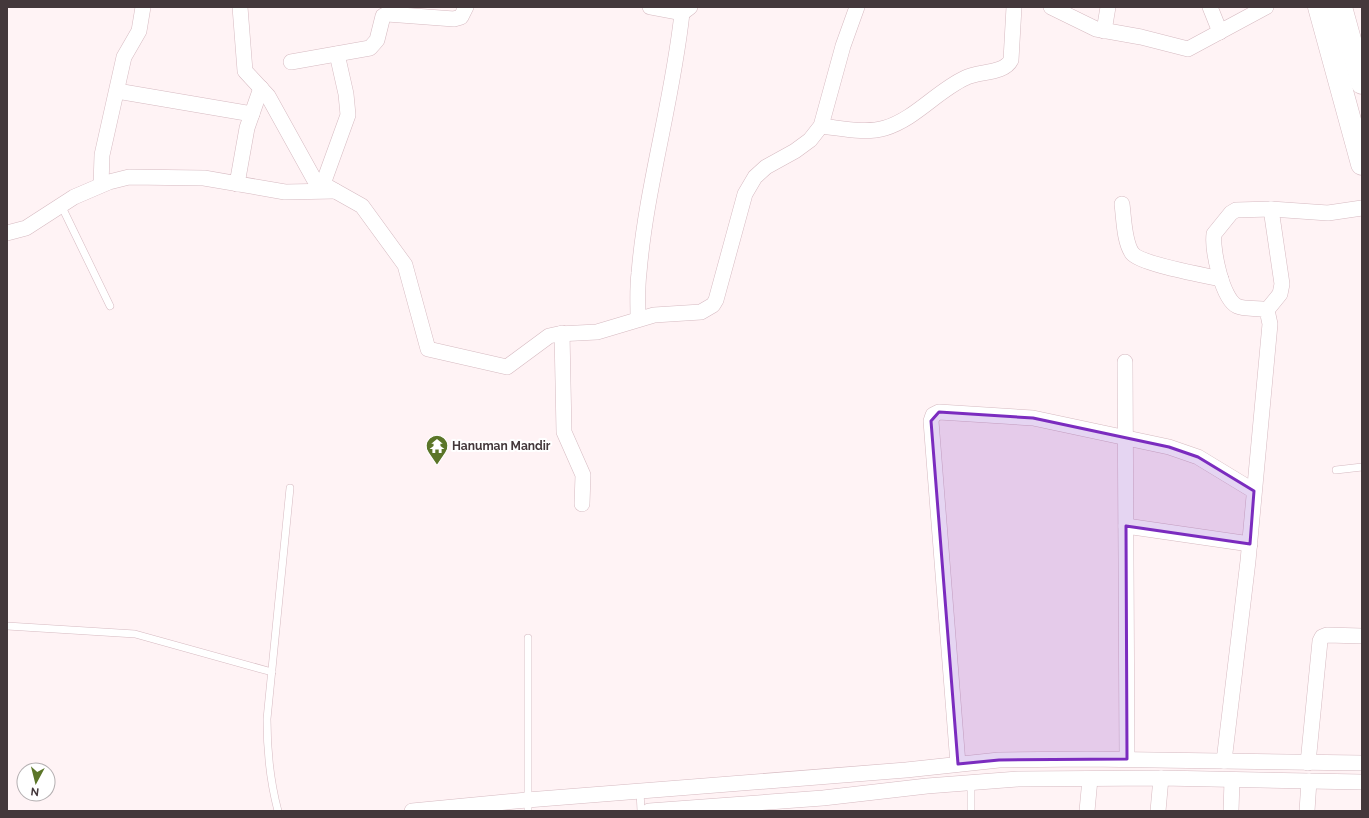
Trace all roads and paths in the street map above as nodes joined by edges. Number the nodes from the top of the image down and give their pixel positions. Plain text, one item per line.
1 (143, 7) edge
2 (240, 7) edge
3 (466, 7) edge
4 (650, 7) edge
5 (857, 7) edge
6 (1014, 7) edge
7 (1051, 7) edge
8 (1108, 7) edge
9 (1210, 7) edge
10 (1266, 7) edge
11 (1319, 7) edge
12 (1341, 7) edge
13 (686, 10) edge
14 (1104, 31) junction
15 (1220, 32) junction
16 (337, 54) junction
17 (291, 62) dead end
18 (1362, 84) edge
19 (261, 88) junction
20 (117, 92) junction
21 (252, 114) junction
22 (821, 126) junction
23 (1362, 164) edge
24 (237, 184) junction
25 (101, 186) junction
26 (330, 188) junction
27 (1122, 204) dead end
28 (62, 205) junction
29 (1362, 208) edge
30 (1271, 209) junction
31 (7, 233) edge
32 (1221, 279) junction
33 (110, 306) dead end
34 (1267, 310) junction
35 (638, 319) junction
36 (562, 334) junction
37 (1125, 362) dead end
38 (1125, 439) junction
39 (1362, 467) edge
40 (1336, 470) dead end
41 (290, 488) dead end
42 (1254, 490) junction
43 (582, 504) dead end
44 (1126, 526) junction
45 (1250, 544) junction
46 (7, 626) edge
47 (1362, 636) edge
48 (528, 638) dead end
49 (272, 672) junction
50 (1127, 759) junction
51 (1224, 761) junction
52 (1308, 763) junction
53 (1362, 763) edge
54 (958, 764) junction
55 (1161, 778) junction
56 (1090, 779) junction
57 (1232, 780) junction
58 (1309, 781) junction
59 (1362, 782) edge
60 (971, 783) junction
61 (640, 791) junction
62 (527, 805) edge
63 (278, 811) edge
64 (412, 811) edge
65 (641, 811) edge
66 (650, 811) edge
67 (971, 811) edge
68 (1088, 811) edge
69 (1158, 811) edge
70 (1231, 811) edge
71 (1307, 811) edge

1 - 20 street
2 - 19 street
3 - 16 street
4 - 13 street
5 - 22 street
6 - 22 street
7 - 14 street
8 - 14 street
9 - 15 street
10 - 15 street
11 - 23 highway
12 - 18 highway
13 - 35 street
14 - 15 street
16 - 17 street
16 - 26 street
19 - 21 street
19 - 26 street
20 - 21 street
20 - 25 street
21 - 24 street
22 - 35 street
24 - 25 street
24 - 26 street
25 - 28 street
26 - 36 street
27 - 32 street
28 - 31 street
28 - 33 lane
29 - 30 street
30 - 32 street
30 - 34 street
32 - 34 street
34 - 42 street
35 - 36 street
36 - 43 street
37 - 38 street
38 - 42 street
38 - 44 street
38 - 54 street
39 - 40 lane
41 - 49 lane
42 - 45 street
44 - 45 street
44 - 50 street
45 - 51 street
46 - 49 lane
47 - 52 street
48 - 62 lane
49 - 63 lane
50 - 51 street
50 - 54 street
51 - 52 street
52 - 53 street
54 - 61 street
55 - 56 street
55 - 57 street
55 - 69 street
56 - 60 street
56 - 68 street
57 - 58 street
57 - 70 street
58 - 59 street
58 - 71 street
60 - 66 street
60 - 67 lane
61 - 62 street
61 - 65 lane
62 - 64 street

